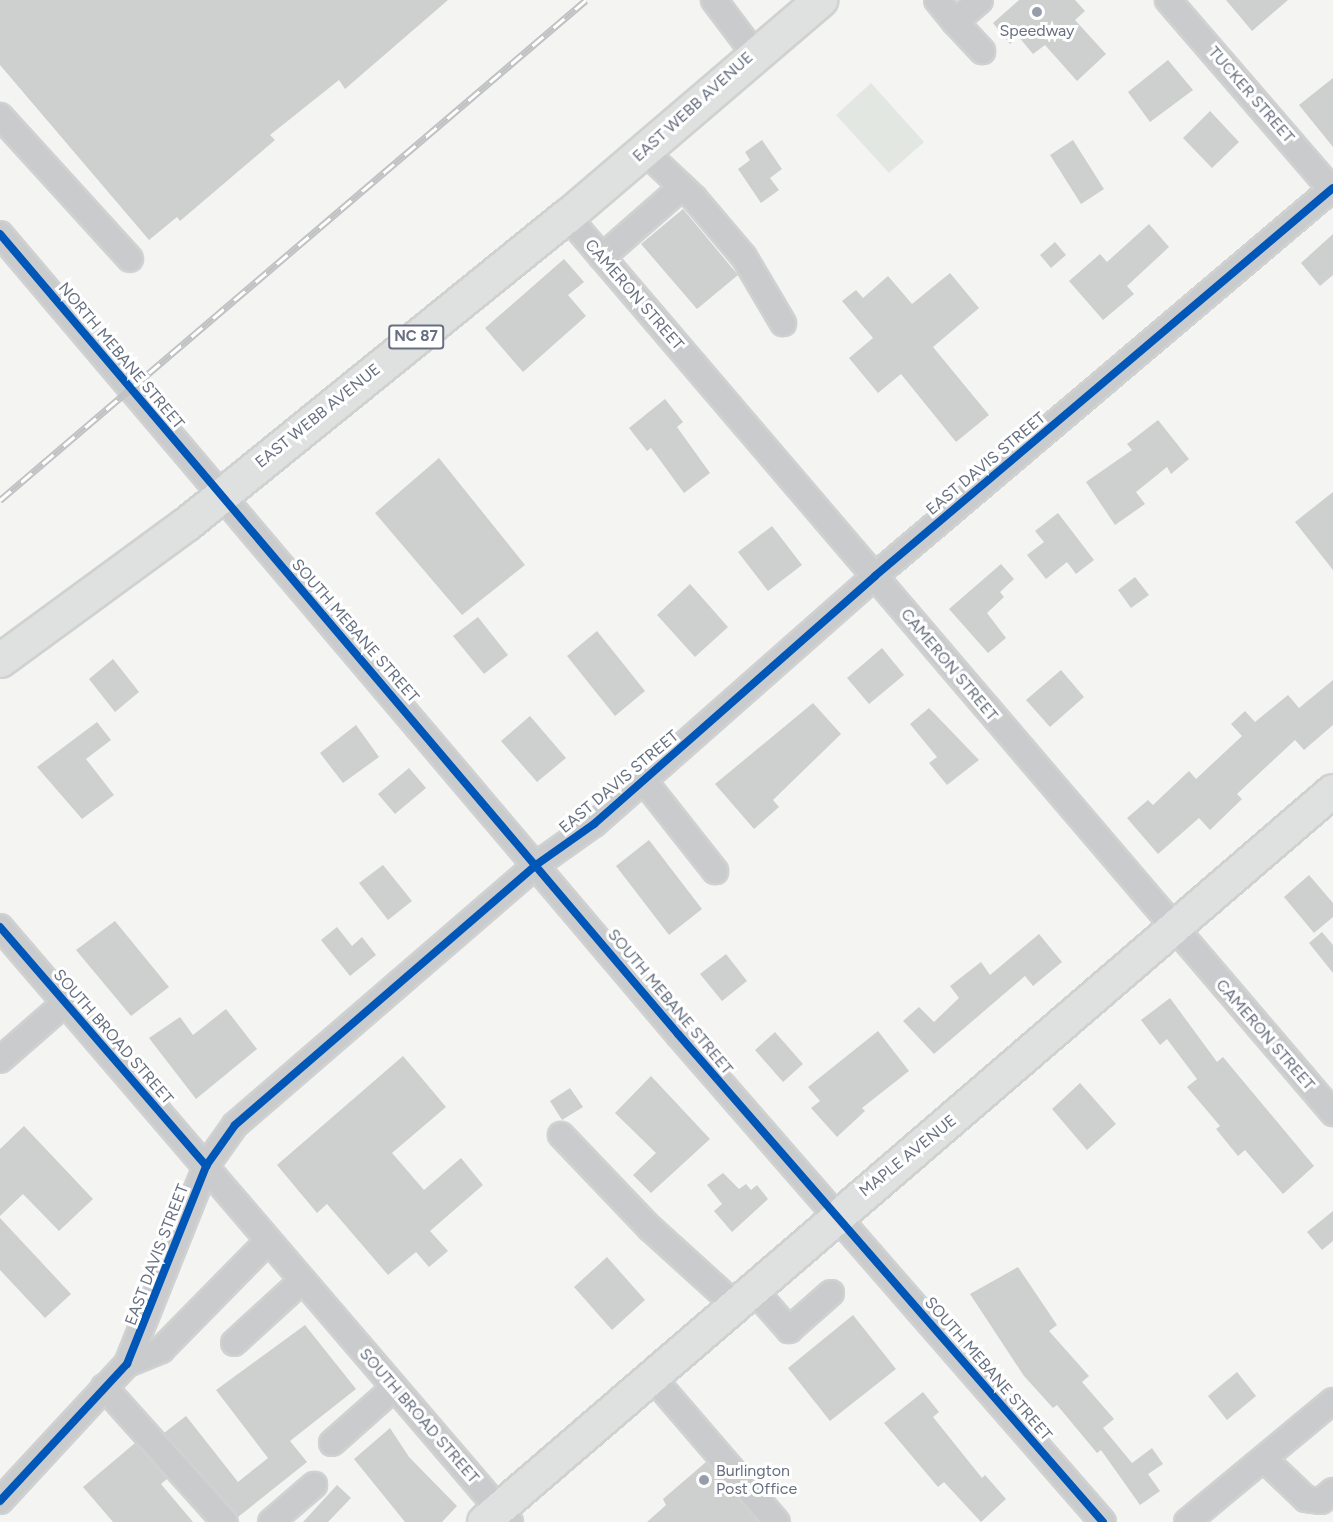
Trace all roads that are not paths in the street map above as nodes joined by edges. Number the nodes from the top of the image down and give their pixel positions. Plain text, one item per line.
1 (714, 0) edge
2 (820, 0) edge
3 (937, 0) edge
4 (979, 0) edge
5 (1168, 0) edge
6 (955, 22) junction
7 (982, 51) dead end
8 (754, 53) junction
9 (0, 116) edge
10 (644, 151) junction
11 (682, 187) junction
12 (1333, 189) edge
13 (567, 216) junction
14 (0, 234) edge
15 (602, 257) junction
16 (130, 259) dead end
17 (783, 323) dead end
18 (220, 495) junction
19 (875, 576) junction
20 (0, 660) edge
21 (644, 781) junction
22 (1333, 791) edge
23 (536, 865) junction
24 (715, 871) dead end
25 (0, 927) edge
26 (1173, 930) junction
27 (65, 1003) junction
28 (0, 1060) edge
29 (1333, 1113) edge
30 (561, 1135) dead end
31 (206, 1166) junction
32 (836, 1214) junction
33 (268, 1241) junction
34 (302, 1281) junction
35 (831, 1293) dead end
36 (744, 1297) junction
37 (234, 1343) dead end
38 (127, 1364) junction
39 (653, 1378) junction
40 (104, 1387) junction
41 (394, 1388) junction
42 (1333, 1401) edge
43 (332, 1443) dead end
44 (1264, 1459) junction
45 (314, 1485) dead end
46 (1333, 1491) edge
47 (0, 1500) edge
48 (497, 1517) edge
49 (225, 1522) edge
50 (271, 1522) edge
51 (777, 1522) edge
52 (1103, 1522) edge
53 (1187, 1522) edge

1 - 8 street
2 - 8 highway, EAST WEBB AVENUE / NC 87
3 - 6 street
4 - 6 street
5 - 12 street, TUCKER STREET
6 - 7 street
8 - 10 highway, EAST WEBB AVENUE / NC 87
9 - 16 street
10 - 11 street
10 - 13 highway, EAST WEBB AVENUE / NC 87
11 - 15 street
11 - 17 street
12 - 19 street, EAST DAVIS STREET
13 - 15 street, CAMERON STREET
13 - 18 highway, EAST WEBB AVENUE / NC 87
14 - 18 street, NORTH MEBANE STREET
15 - 19 street, CAMERON STREET
18 - 20 highway, EAST WEBB AVENUE / NC 87
18 - 23 street, SOUTH MEBANE STREET
19 - 21 street, EAST DAVIS STREET
19 - 26 street, CAMERON STREET
21 - 23 street, EAST DAVIS STREET
21 - 24 street
22 - 26 main road, MAPLE AVENUE
23 - 31 street, EAST DAVIS STREET
23 - 32 street, SOUTH MEBANE STREET
25 - 27 street, SOUTH BROAD STREET
26 - 29 street, CAMERON STREET
26 - 32 main road, MAPLE AVENUE
27 - 28 street
27 - 31 street, SOUTH BROAD STREET
30 - 36 street
31 - 33 street, SOUTH BROAD STREET
31 - 38 street, EAST DAVIS STREET
32 - 36 main road, MAPLE AVENUE
32 - 52 street, SOUTH MEBANE STREET
33 - 34 street, SOUTH BROAD STREET
33 - 38 street, EAST DAVIS STREET
34 - 37 street
34 - 41 street, SOUTH BROAD STREET
35 - 36 street
36 - 39 main road, MAPLE AVENUE
38 - 40 street, EAST DAVIS STREET
39 - 48 main road, MAPLE AVENUE
39 - 51 street
40 - 47 street, EAST DAVIS STREET
40 - 49 street
41 - 43 street
41 - 48 street, SOUTH BROAD STREET
42 - 44 street
44 - 46 street
44 - 53 street
45 - 50 street

